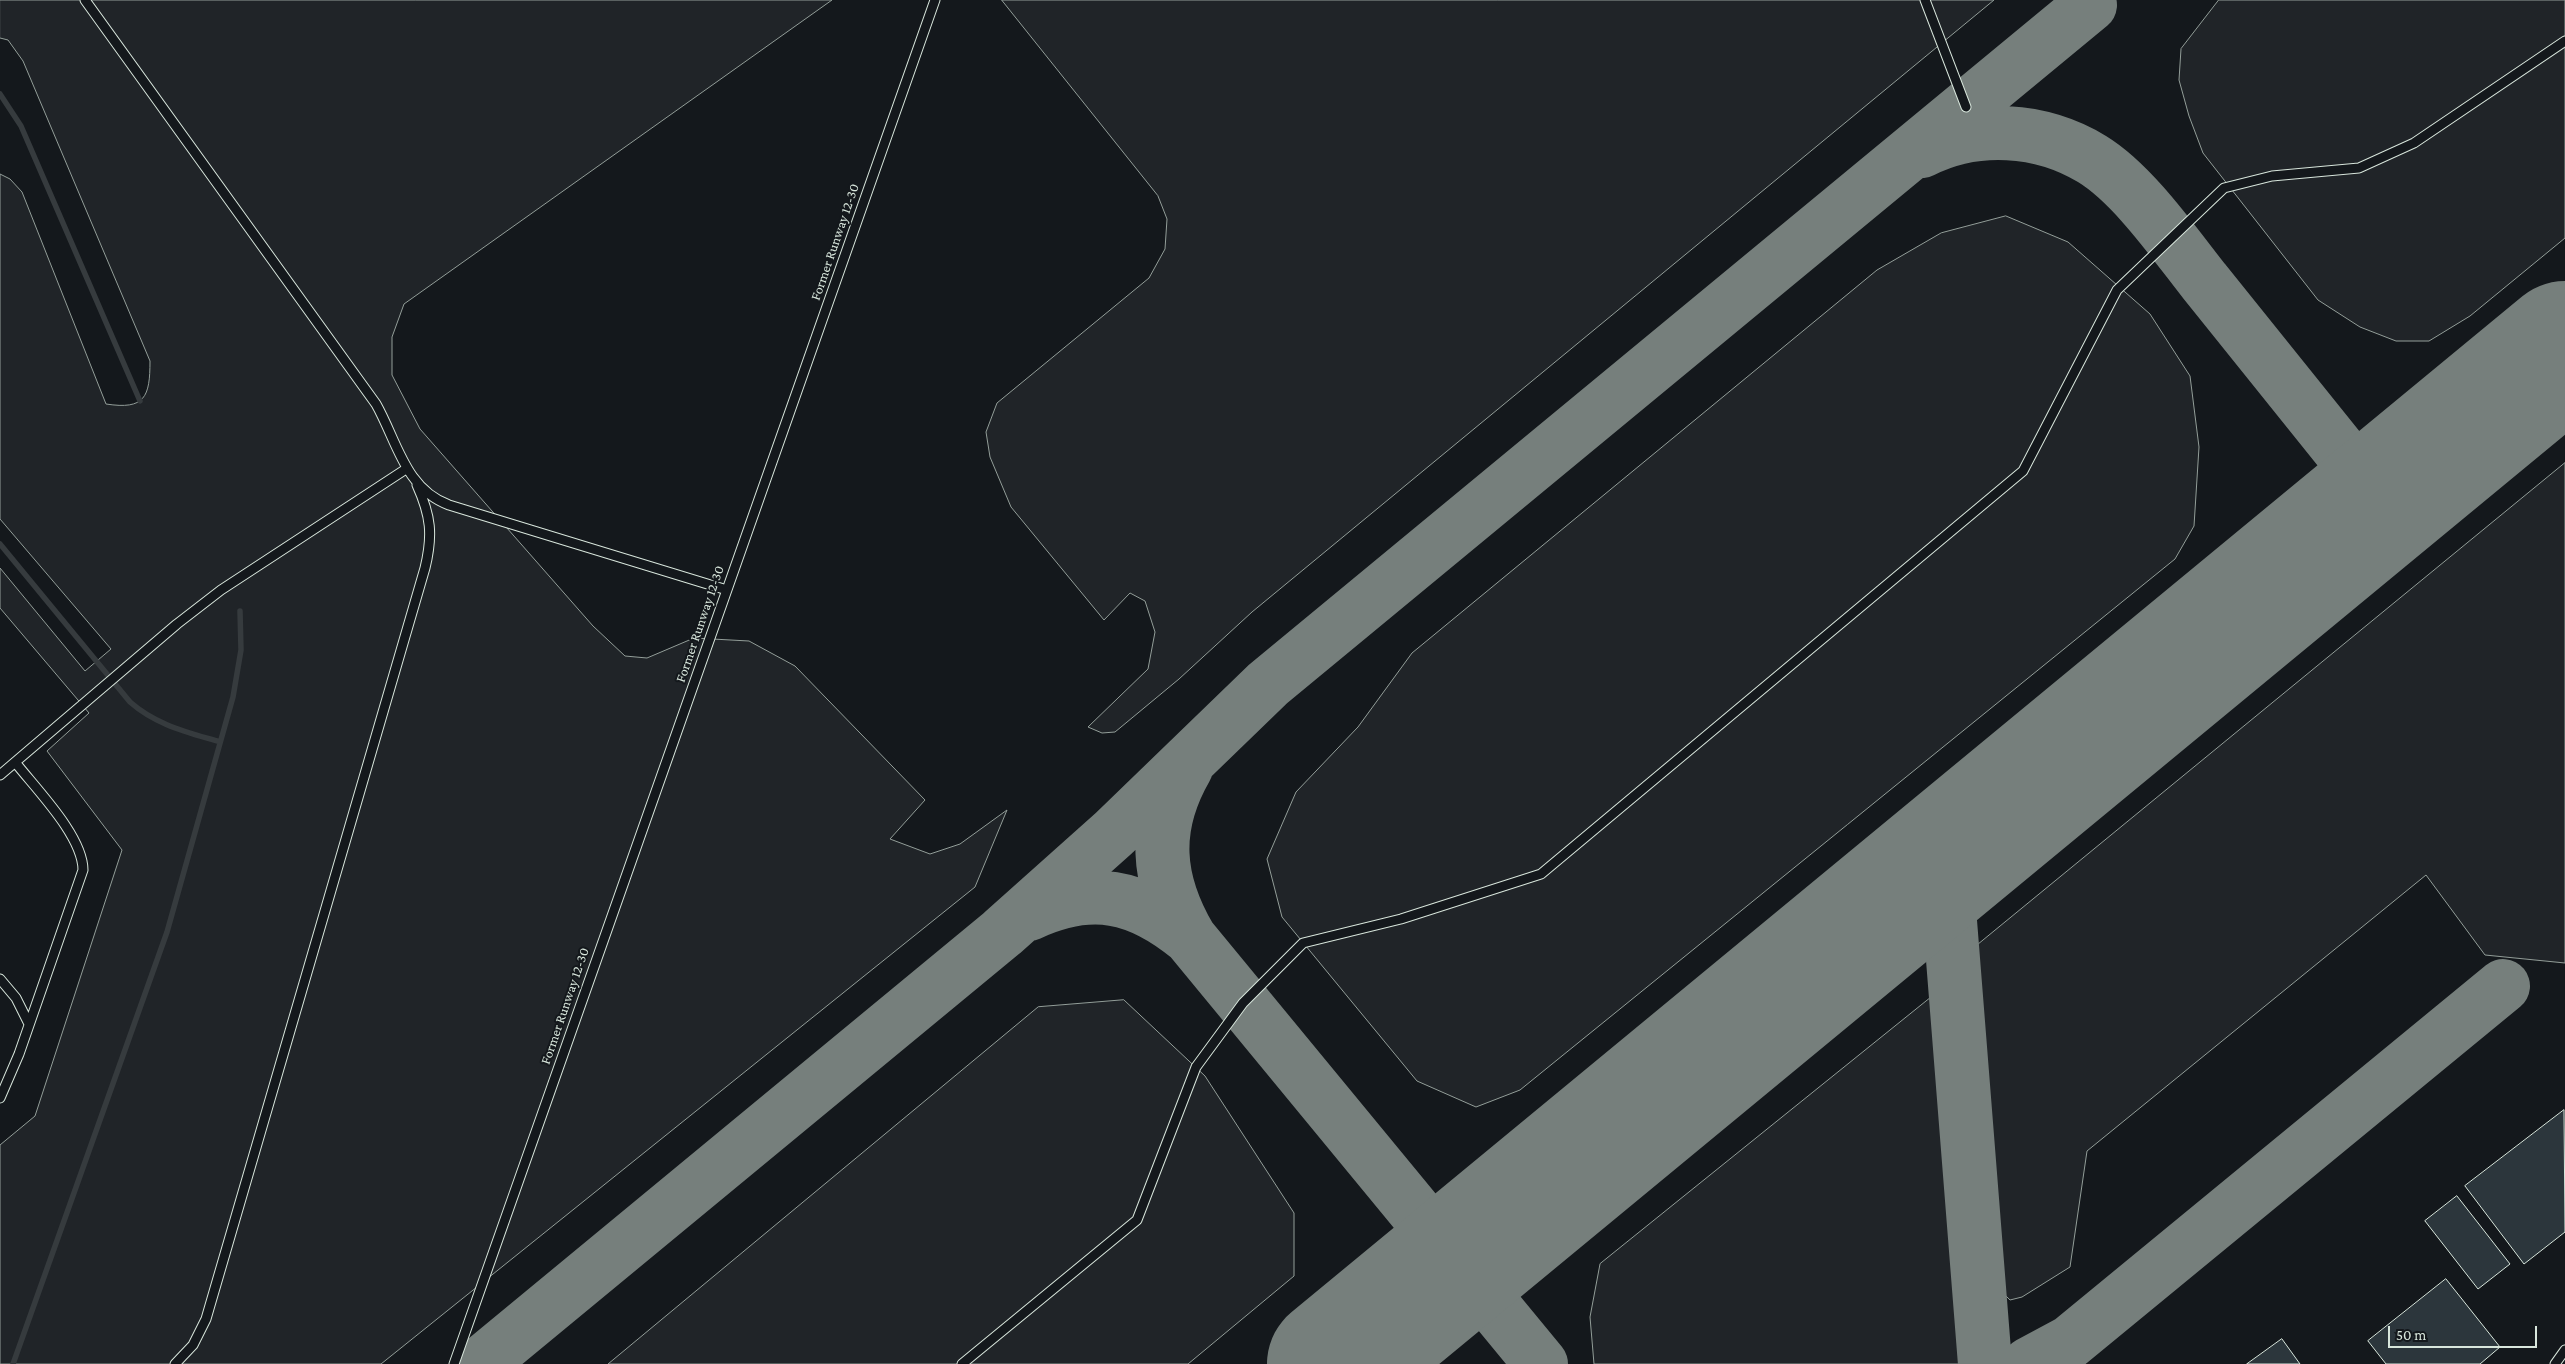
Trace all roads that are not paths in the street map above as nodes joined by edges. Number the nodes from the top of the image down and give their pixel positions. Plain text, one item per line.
1 (85, 0) edge
2 (935, 0) edge
3 (1925, 0) edge
4 (2565, 41) edge
5 (1966, 107) dead end
6 (406, 469) junction
7 (417, 485) junction
8 (727, 590) junction
9 (15, 762) junction
10 (0, 774) edge
11 (0, 979) edge
12 (29, 1024) junction
13 (0, 1098) edge
14 (2565, 1350) edge
15 (175, 1364) edge
16 (454, 1364) edge
17 (962, 1364) edge
18 (2554, 1364) edge

1 - 6 lane
2 - 8 lane, Former Runway 12-30
3 - 5 lane
4 - 17 lane
6 - 7 lane
6 - 9 lane
7 - 8 lane
7 - 15 lane
8 - 16 lane, Former Runway 12-30
9 - 10 lane
9 - 12 lane
11 - 12 lane
12 - 13 lane
14 - 18 lane

